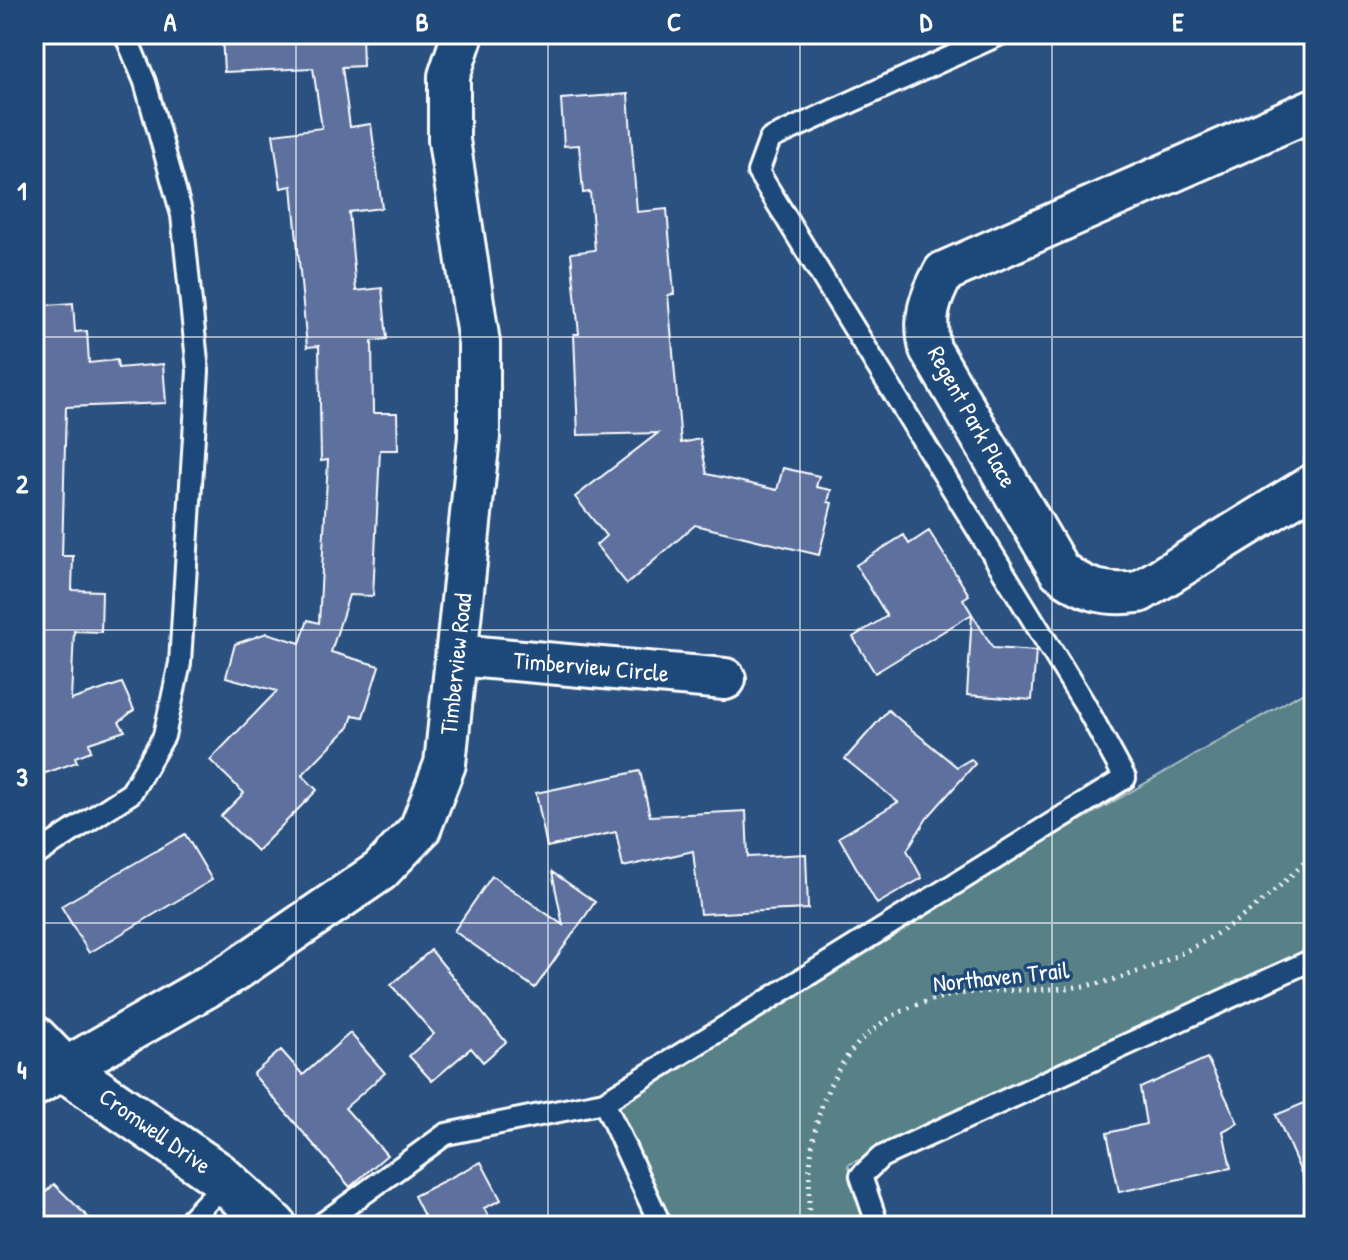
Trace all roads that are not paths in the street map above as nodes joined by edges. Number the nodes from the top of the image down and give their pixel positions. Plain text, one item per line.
1 (125, 34) edge
2 (463, 34) edge
3 (1001, 34) edge
4 (1314, 109) edge
5 (1314, 484) edge
6 (457, 655) junction
7 (725, 679) dead end
8 (34, 856) edge
9 (1314, 959) edge
10 (44, 1064) edge
11 (604, 1102) junction
12 (226, 1182) junction
13 (184, 1226) edge
14 (274, 1226) edge
15 (319, 1226) edge
16 (661, 1226) edge
17 (878, 1226) edge

1 - 8 lane
2 - 6 street, Timberview Road
3 - 11 lane
4 - 5 street, Regent Park Place
6 - 7 street, Timberview Circle
6 - 10 street, Timberview Road
9 - 17 lane
10 - 12 street, Cromwell Drive
11 - 15 lane
11 - 16 lane
12 - 13 lane
12 - 14 street, Cromwell Drive

